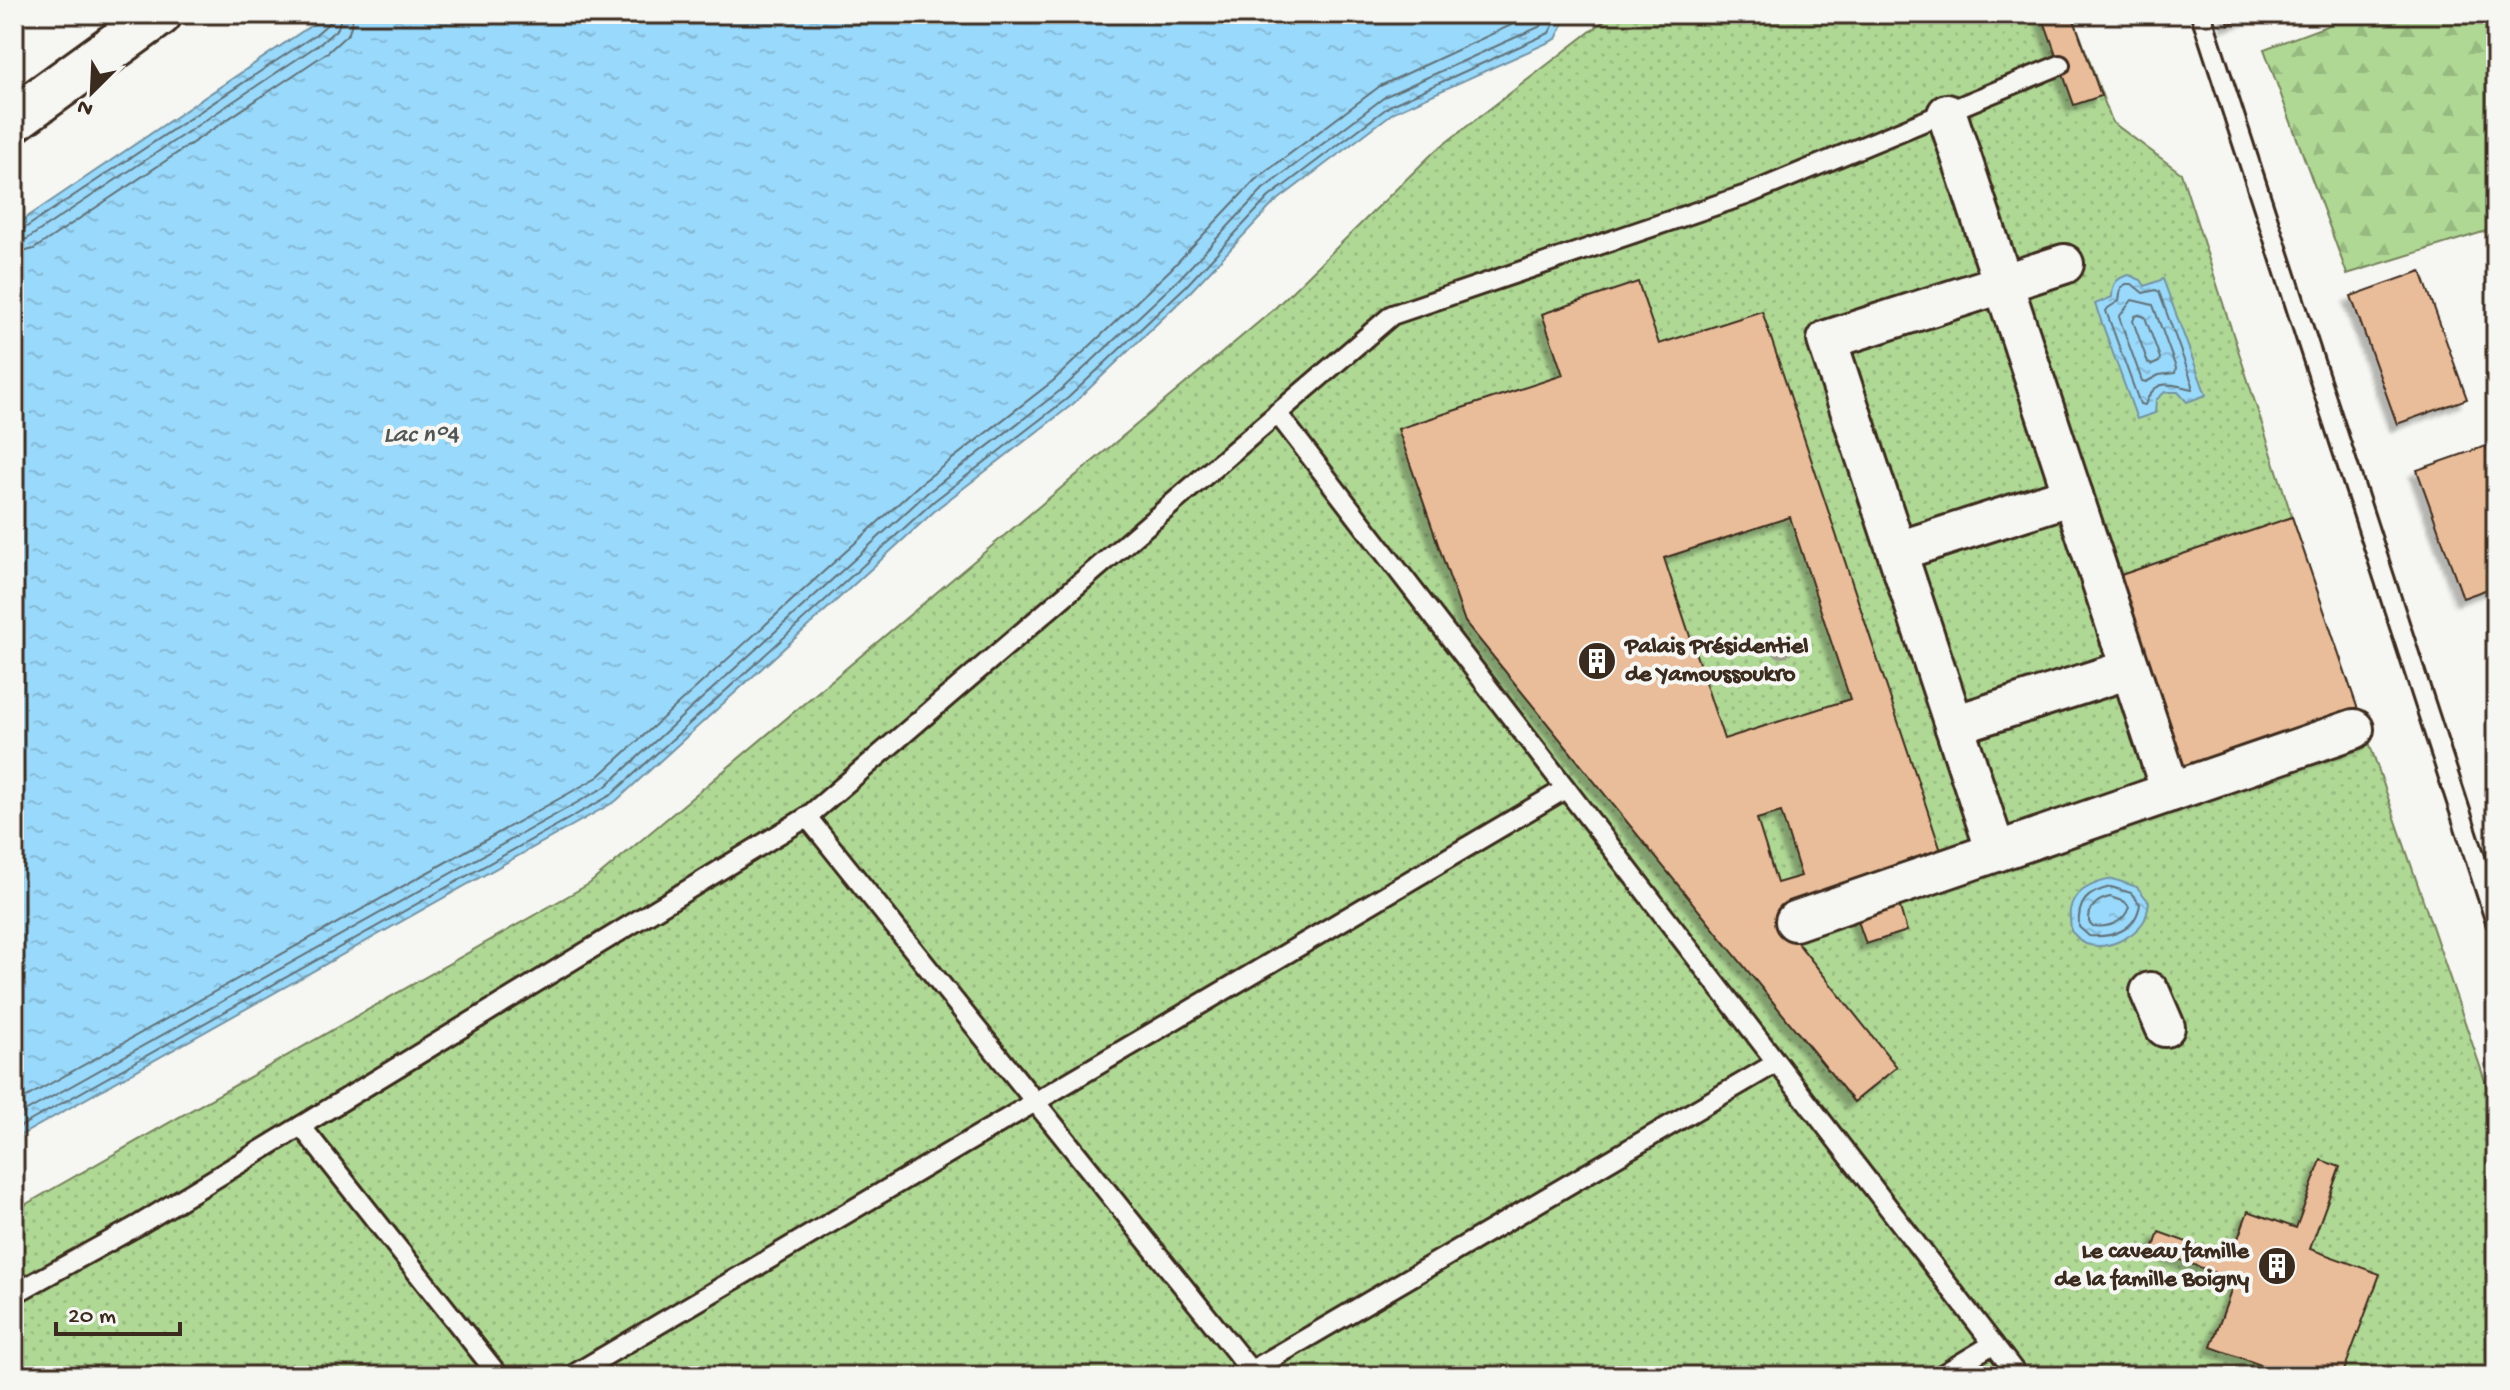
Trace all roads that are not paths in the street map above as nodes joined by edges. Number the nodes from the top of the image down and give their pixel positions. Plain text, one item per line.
1 (159, 14) edge
2 (2201, 14) edge
3 (2060, 65) dead end
4 (1947, 114) junction
5 (14, 119) edge
6 (2064, 264) dead end
7 (2003, 284) junction
8 (1277, 413) junction
9 (2073, 495) junction
10 (1898, 551) junction
11 (2130, 669) junction
12 (1954, 725) junction
13 (2354, 729) dead end
14 (1565, 789) junction
15 (2171, 792) junction
16 (807, 817) junction
17 (1996, 852) junction
18 (1795, 921) dead end
19 (2496, 922) edge
20 (2150, 992) dead end
21 (2165, 1027) dead end
22 (1776, 1063) junction
23 (1034, 1103) junction
24 (301, 1126) junction
25 (14, 1294) edge
26 (1993, 1344) junction
27 (1249, 1374) edge
28 (499, 1376) edge
29 (571, 1376) edge
30 (1940, 1376) edge
31 (2018, 1376) edge

1 - 5 street
2 - 19 lane
3 - 4 lane
4 - 7 street
4 - 8 lane
6 - 7 street
7 - 9 street
7 - 10 street
8 - 14 lane
8 - 16 lane
9 - 10 street
9 - 11 street
10 - 12 street
11 - 12 street
11 - 15 street
12 - 17 street
13 - 15 street
14 - 22 lane
14 - 23 lane
15 - 17 street
16 - 23 lane
16 - 24 lane
17 - 18 street
20 - 21 street
22 - 26 lane
22 - 27 lane
23 - 27 lane
23 - 29 lane
24 - 25 lane
24 - 28 lane
26 - 30 lane
26 - 31 lane

